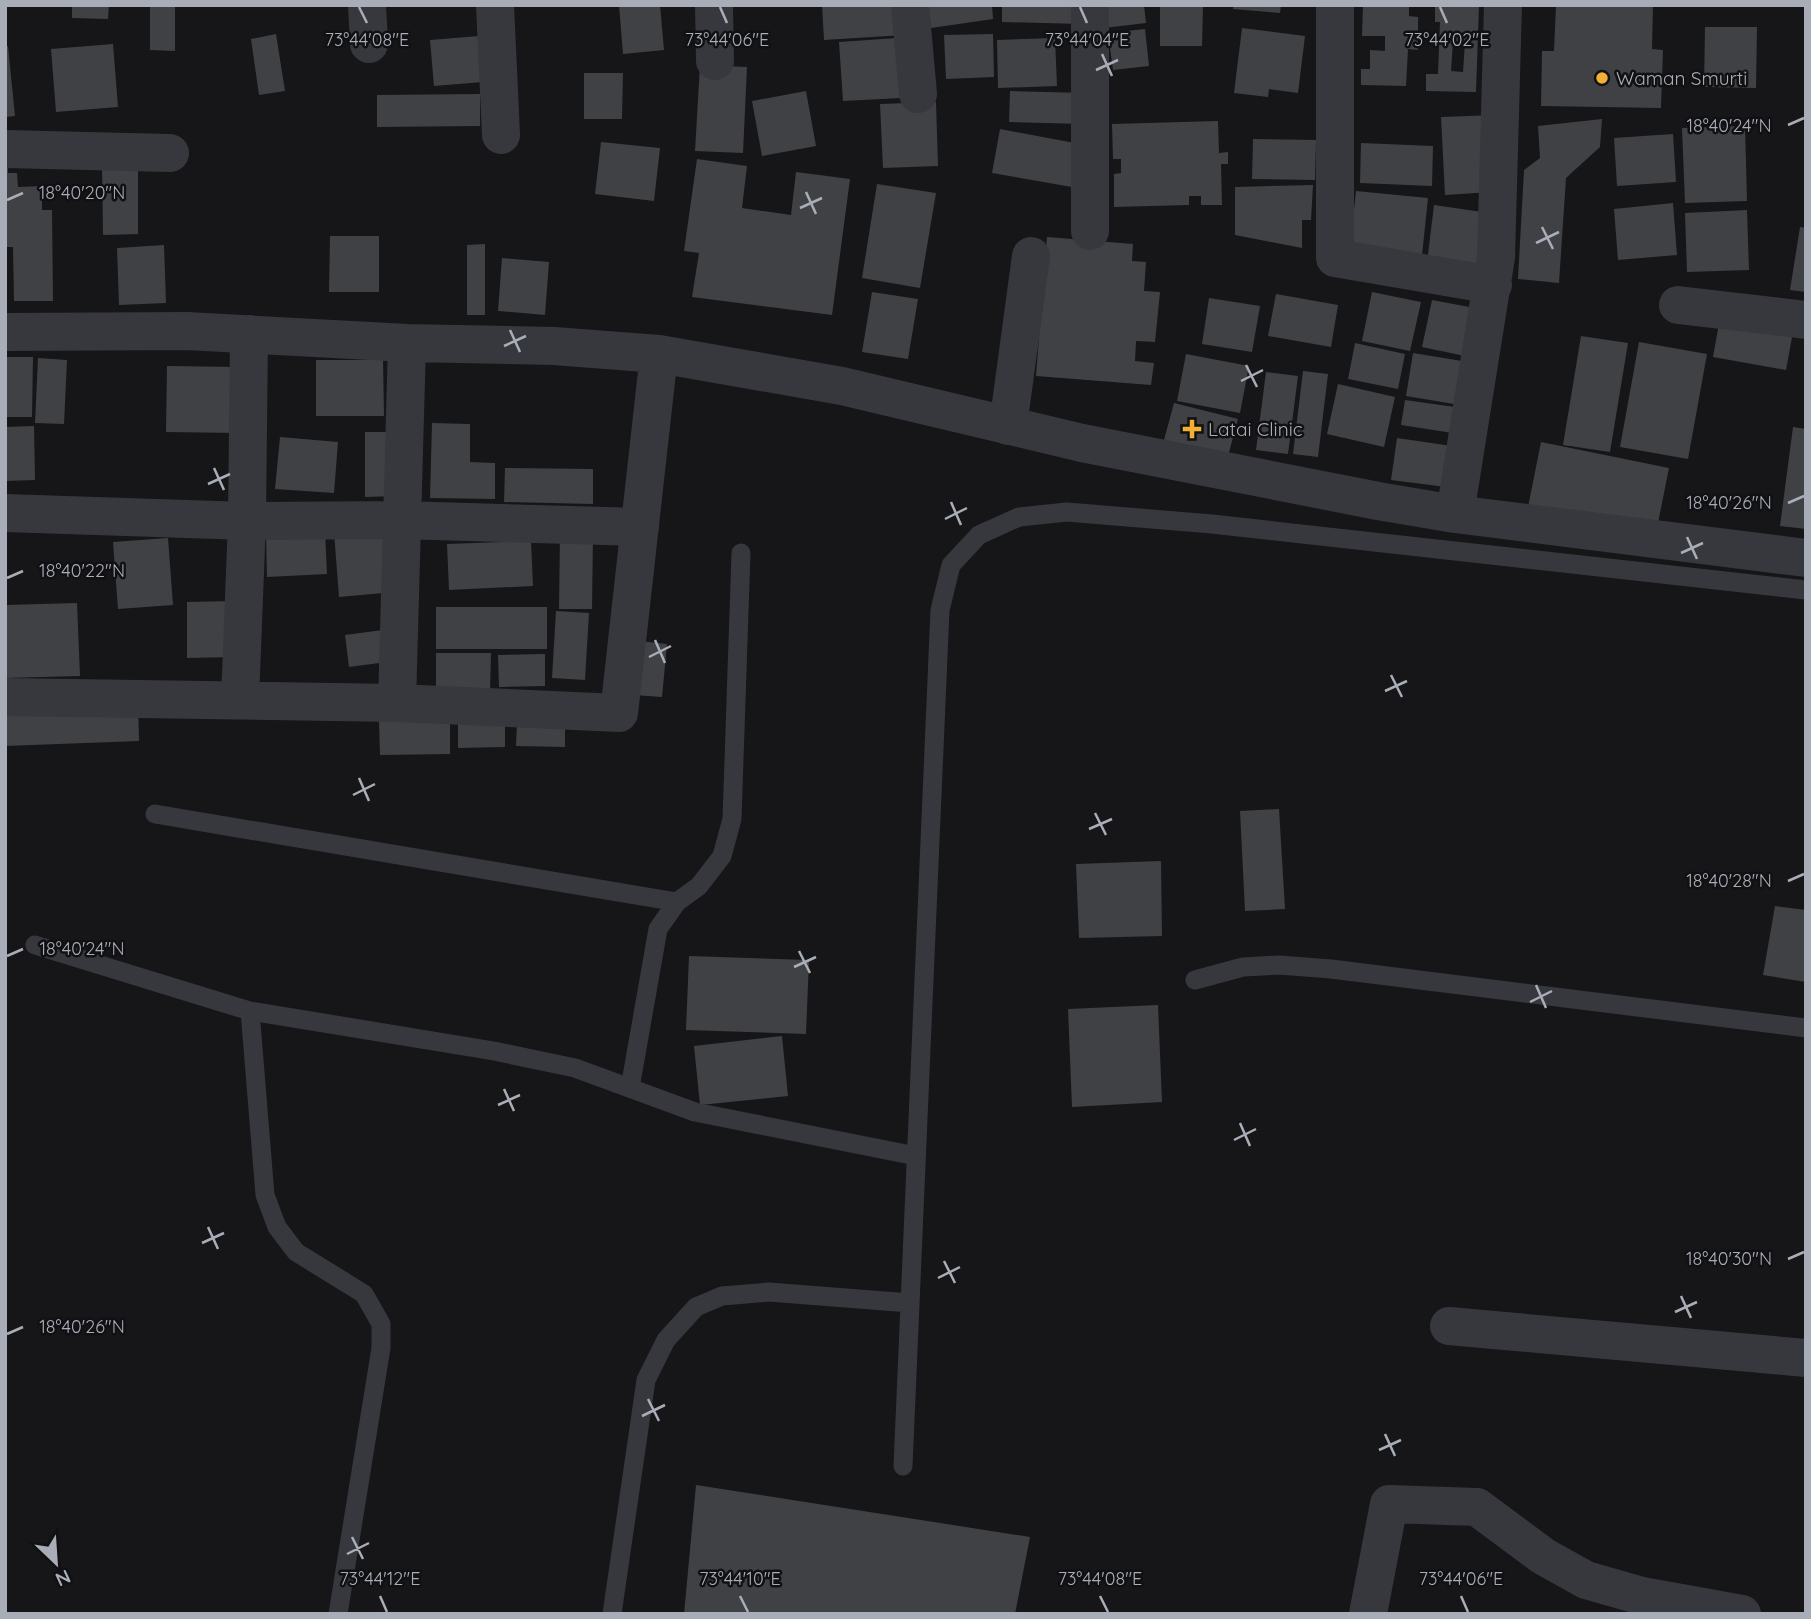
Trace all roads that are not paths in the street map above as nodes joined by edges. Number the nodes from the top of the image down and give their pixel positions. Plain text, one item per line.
1 (367, 5) edge
2 (495, 5) edge
3 (714, 5) edge
4 (910, 5) edge
5 (1090, 5) edge
6 (1335, 5) edge
7 (1503, 5) edge
8 (369, 44) dead end
9 (715, 61) dead end
10 (918, 94) dead end
11 (501, 135) dead end
12 (5, 149) edge
13 (170, 153) dead end
14 (1090, 230) dead end
15 (1031, 256) dead end
16 (1493, 285) junction
17 (1678, 305) dead end
18 (1806, 320) edge
19 (5, 332) edge
20 (249, 334) junction
21 (407, 343) junction
22 (659, 354) junction
23 (1008, 426) junction
24 (5, 513) edge
25 (1455, 514) junction
26 (400, 520) junction
27 (247, 521) junction
28 (640, 527) junction
29 (741, 553) dead end
30 (1806, 558) edge
31 (1806, 590) edge
32 (5, 697) edge
33 (240, 700) junction
34 (397, 703) junction
35 (155, 814) dead end
36 (677, 902) junction
37 (35, 946) dead end
38 (1195, 980) dead end
39 (250, 1011) junction
40 (1806, 1028) edge
41 (630, 1088) junction
42 (916, 1156) junction
43 (910, 1303) junction
44 (1449, 1326) dead end
45 (1806, 1358) edge
46 (903, 1466) dead end
47 (338, 1614) edge
48 (612, 1614) edge
49 (1368, 1614) edge
50 (1742, 1614) edge

1 - 8 street
2 - 11 street
3 - 9 street
4 - 10 street
5 - 14 street
6 - 16 street
7 - 16 street
12 - 13 street
15 - 23 street
16 - 25 street
17 - 18 street
19 - 20 street
20 - 21 street
20 - 27 street
21 - 22 street
21 - 26 street
22 - 23 street
22 - 28 street
23 - 25 street
24 - 27 street
25 - 30 street
26 - 27 street
26 - 28 street
26 - 34 street
27 - 33 street
28 - 34 street
29 - 36 lane
31 - 42 lane
32 - 33 street
33 - 34 street
35 - 36 lane
36 - 41 lane
37 - 39 lane
38 - 40 lane
39 - 41 lane
39 - 47 lane
41 - 42 lane
42 - 43 lane
43 - 46 lane
43 - 48 lane
44 - 45 street
49 - 50 street

